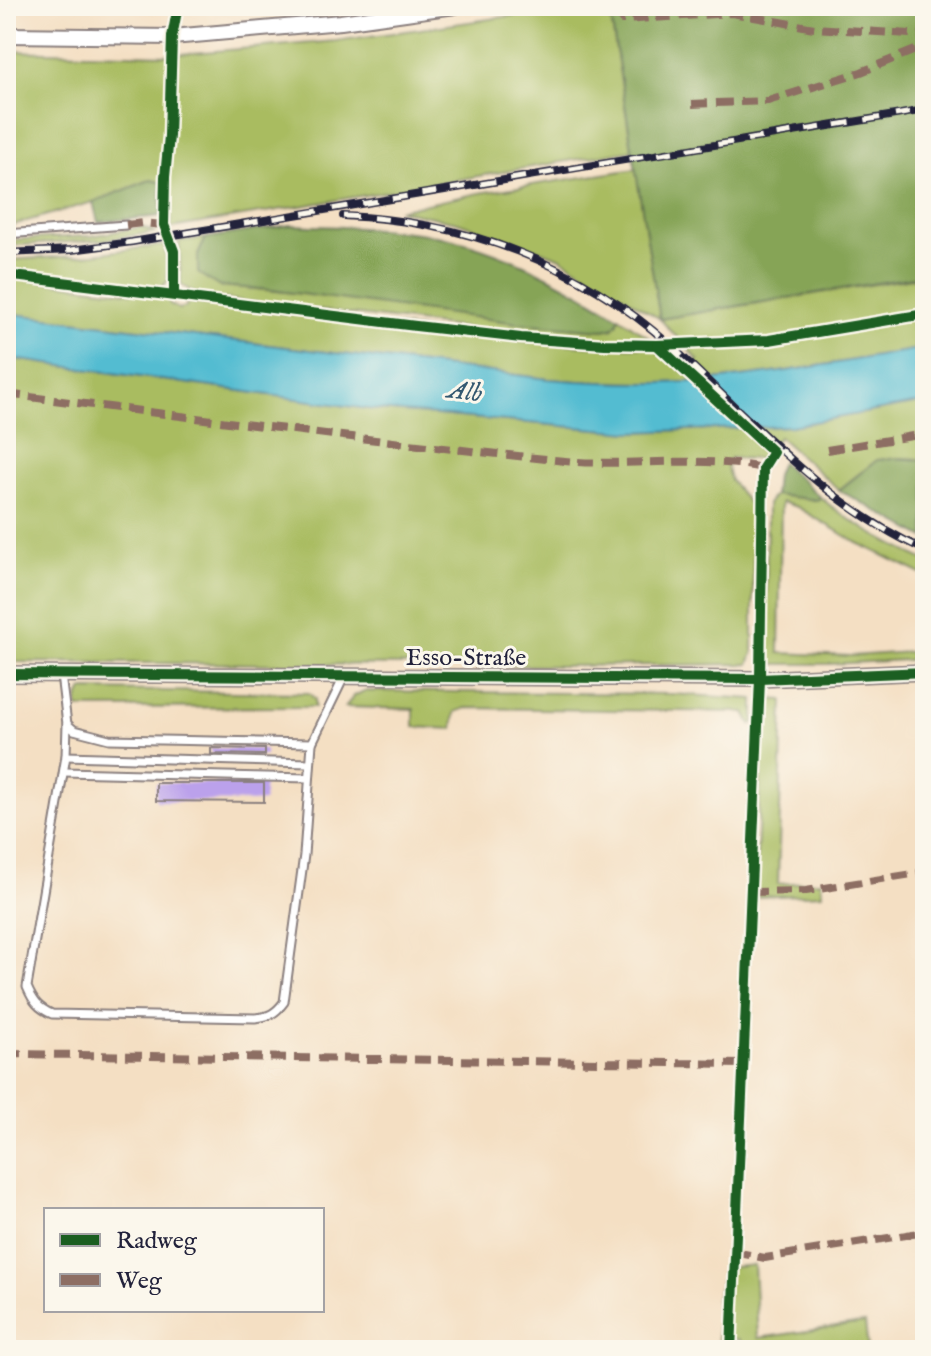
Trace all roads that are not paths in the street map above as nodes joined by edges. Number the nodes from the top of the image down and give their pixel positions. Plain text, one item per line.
1 (455, 6) edge
2 (6, 35) edge
3 (126, 225) dead end
4 (6, 234) edge
5 (925, 672) edge
6 (6, 674) edge
7 (61, 675) junction
8 (344, 677) junction
9 (67, 724) junction
10 (312, 743) junction
11 (66, 756) junction
12 (309, 763) junction
13 (64, 772) junction
14 (308, 778) junction

1 - 2 street
3 - 4 lane
5 - 8 street, Esso-Straße
6 - 7 street, Esso-Straße
7 - 8 street, Esso-Straße
7 - 9 lane
8 - 10 lane
9 - 10 lane
9 - 11 lane
10 - 12 lane
11 - 12 lane
11 - 13 lane
12 - 14 lane
13 - 14 lane
13 - 14 lane

